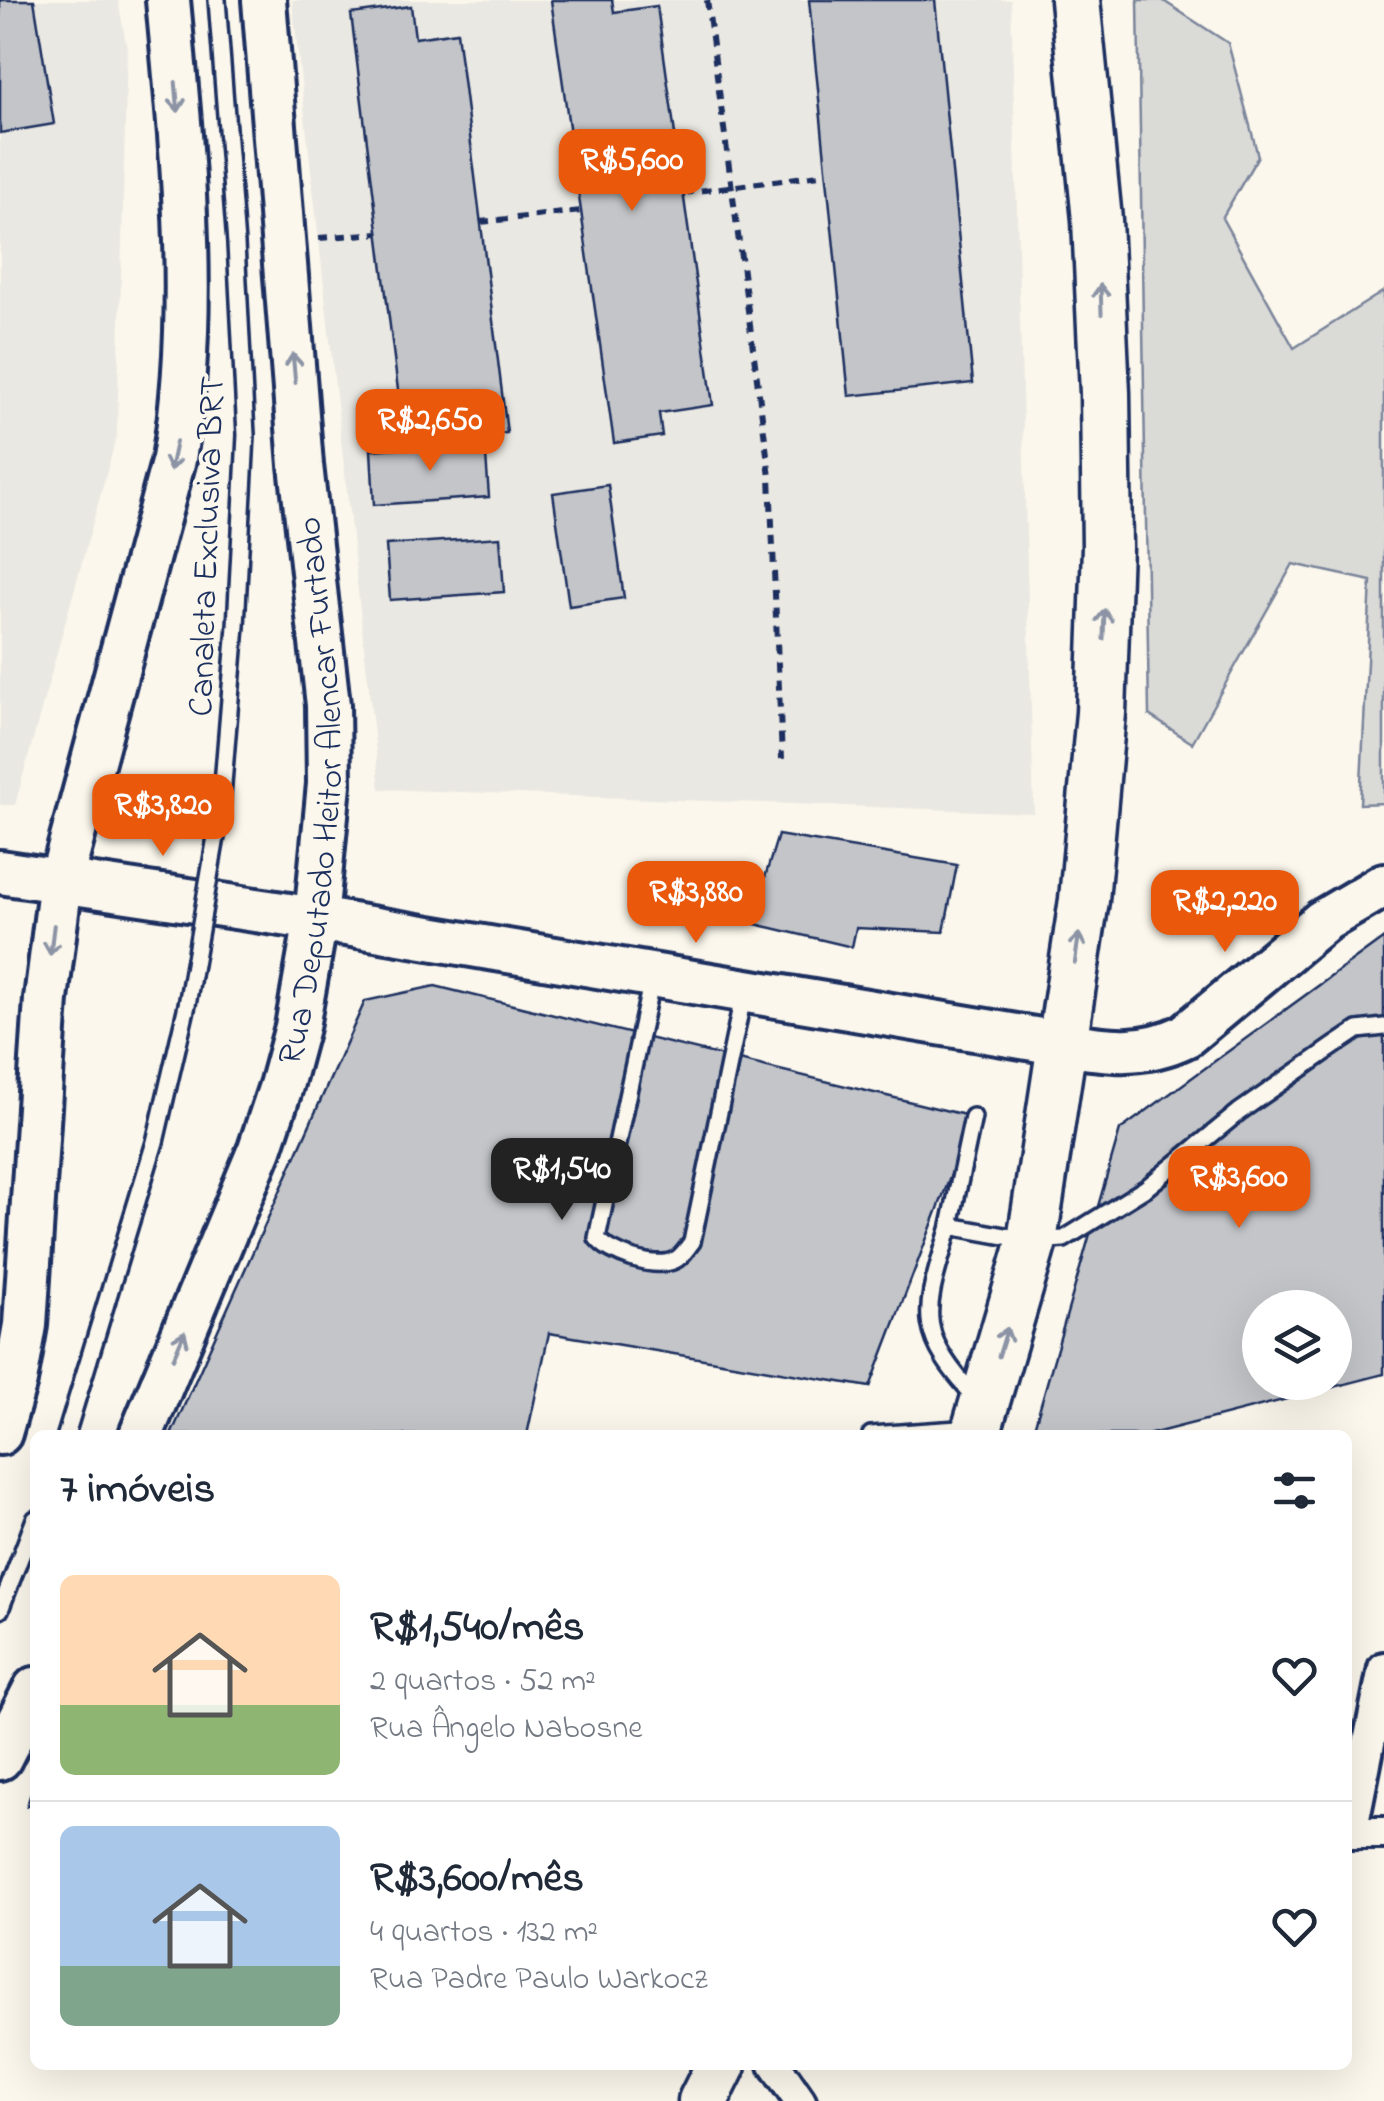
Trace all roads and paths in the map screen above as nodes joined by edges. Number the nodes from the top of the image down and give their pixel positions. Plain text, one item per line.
1 (168, 0) edge
2 (217, 0) edge
3 (264, 0) edge
4 (707, 0) edge
5 (1074, 0) edge
6 (827, 174) dead end
7 (732, 187) junction
8 (683, 193) dead end
9 (581, 210) dead end
10 (480, 222) dead end
11 (378, 233) dead end
12 (319, 238) dead end
13 (782, 759) dead end
14 (0, 872) edge
15 (61, 880) junction
16 (1384, 885) edge
17 (316, 918) junction
18 (653, 976) junction
19 (744, 990) junction
20 (1384, 1027) edge
21 (1064, 1044) junction
22 (972, 1117) dead end
23 (950, 1226) junction
24 (1032, 1241) junction
25 (978, 1423) edge
26 (68, 1430) edge
27 (143, 1430) edge
28 (916, 1430) edge
29 (0, 1433) edge
30 (30, 1532) edge
31 (0, 1610) edge
32 (1384, 1668) edge
33 (30, 1699) edge
34 (1, 1757) edge
35 (1352, 1819) edge
36 (1384, 1832) edge
37 (1352, 1833) edge
38 (720, 2070) edge
39 (779, 2070) edge
40 (704, 2101) edge
41 (800, 2101) edge

1 -> 15 street
2 - 26 lane, Canaleta Exclusiva BRT, bridge
17 -> 3 street, Rua Deputado Heitor Alencar Furtado
4 - 7 path
21 -> 5 main road
6 - 7 path
7 - 8 path
7 - 13 path
9 - 10 path
11 - 12 path
14 - 15 street
15 - 17 street
15 -> 29 street
16 - 21 street
17 - 18 street
27 -> 17 street, Rua Deputado Heitor Alencar Furtado
18 - 19 street
18 - 19 lane
19 - 21 street
20 - 24 lane
21 - 24 main road
22 - 23 lane
23 - 24 lane
23 - 25 lane
25 -> 24 main road
25 - 28 lane
30 - 31 lane
32 - 35 street
33 - 34 street
36 - 37 street
38 - 40 main road
39 - 41 street

